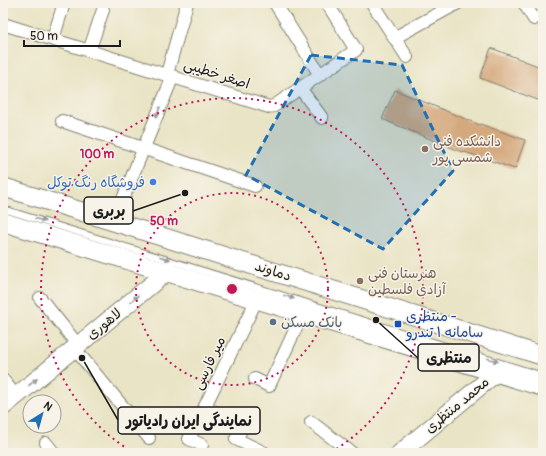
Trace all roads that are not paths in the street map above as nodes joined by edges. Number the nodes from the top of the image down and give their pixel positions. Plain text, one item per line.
1 (64, 3) edge
2 (187, 3) edge
3 (275, 3) edge
4 (327, 3) edge
5 (372, 3) edge
6 (458, 3) edge
7 (524, 3) edge
8 (102, 10) dead end
9 (534, 19) dead end
10 (3, 24) edge
11 (394, 38) junction
12 (53, 39) junction
13 (89, 50) junction
14 (407, 57) dead end
15 (170, 75) junction
16 (320, 75) junction
17 (300, 88) junction
18 (322, 118) dead end
19 (62, 121) dead end
20 (144, 148) junction
21 (255, 186) dead end
22 (7, 187) edge
23 (3, 219) edge
24 (114, 221) junction
25 (228, 265) dead end
26 (168, 271) junction
27 (40, 298) dead end
28 (257, 299) junction
29 (303, 313) junction
30 (400, 319) dead end
31 (76, 347) junction
32 (543, 356) edge
33 (496, 373) junction
34 (543, 376) edge
35 (255, 379) dead end
36 (3, 380) edge
37 (543, 387) edge
38 (9, 401) edge
39 (204, 408) junction
40 (218, 413) dead end
41 (311, 422) dead end
42 (240, 432) dead end
43 (149, 438) dead end
44 (202, 445) dead end
45 (252, 449) edge
46 (352, 453) edge
47 (400, 453) edge

1 - 12 street
2 - 15 street
3 - 16 street
4 - 16 street, اصغر خطیبی
5 - 11 street
6 - 11 street
7 - 9 street
8 - 13 street
10 - 12 street, اصغر خطیبی
11 - 14 street
12 - 13 street, اصغر خطیبی
13 - 15 street, اصغر خطیبی
15 - 17 street, اصغر خطیبی
15 -> 20 street
16 - 17 street, اصغر خطیبی
17 - 18 street
19 - 20 street
20 - 21 street
20 - 24 street
22 - 24 main road, دماوند
23 - 26 main road
23 -> 34 lane
24 - 32 main road, دماوند
25 - 30 lane
26 - 28 main road
31 -> 26 main road, لاهوری
27 - 31 street
28 - 29 main road
28 - 39 street, میر فارسی
29 - 33 main road
29 - 35 street
38 -> 31 main road, لاهوری
31 - 43 street
33 - 37 main road
33 - 47 main road, محمد منتظری
36 - 38 street
39 - 40 street
39 - 44 street, میر فارسی
41 - 46 street
42 - 45 street

